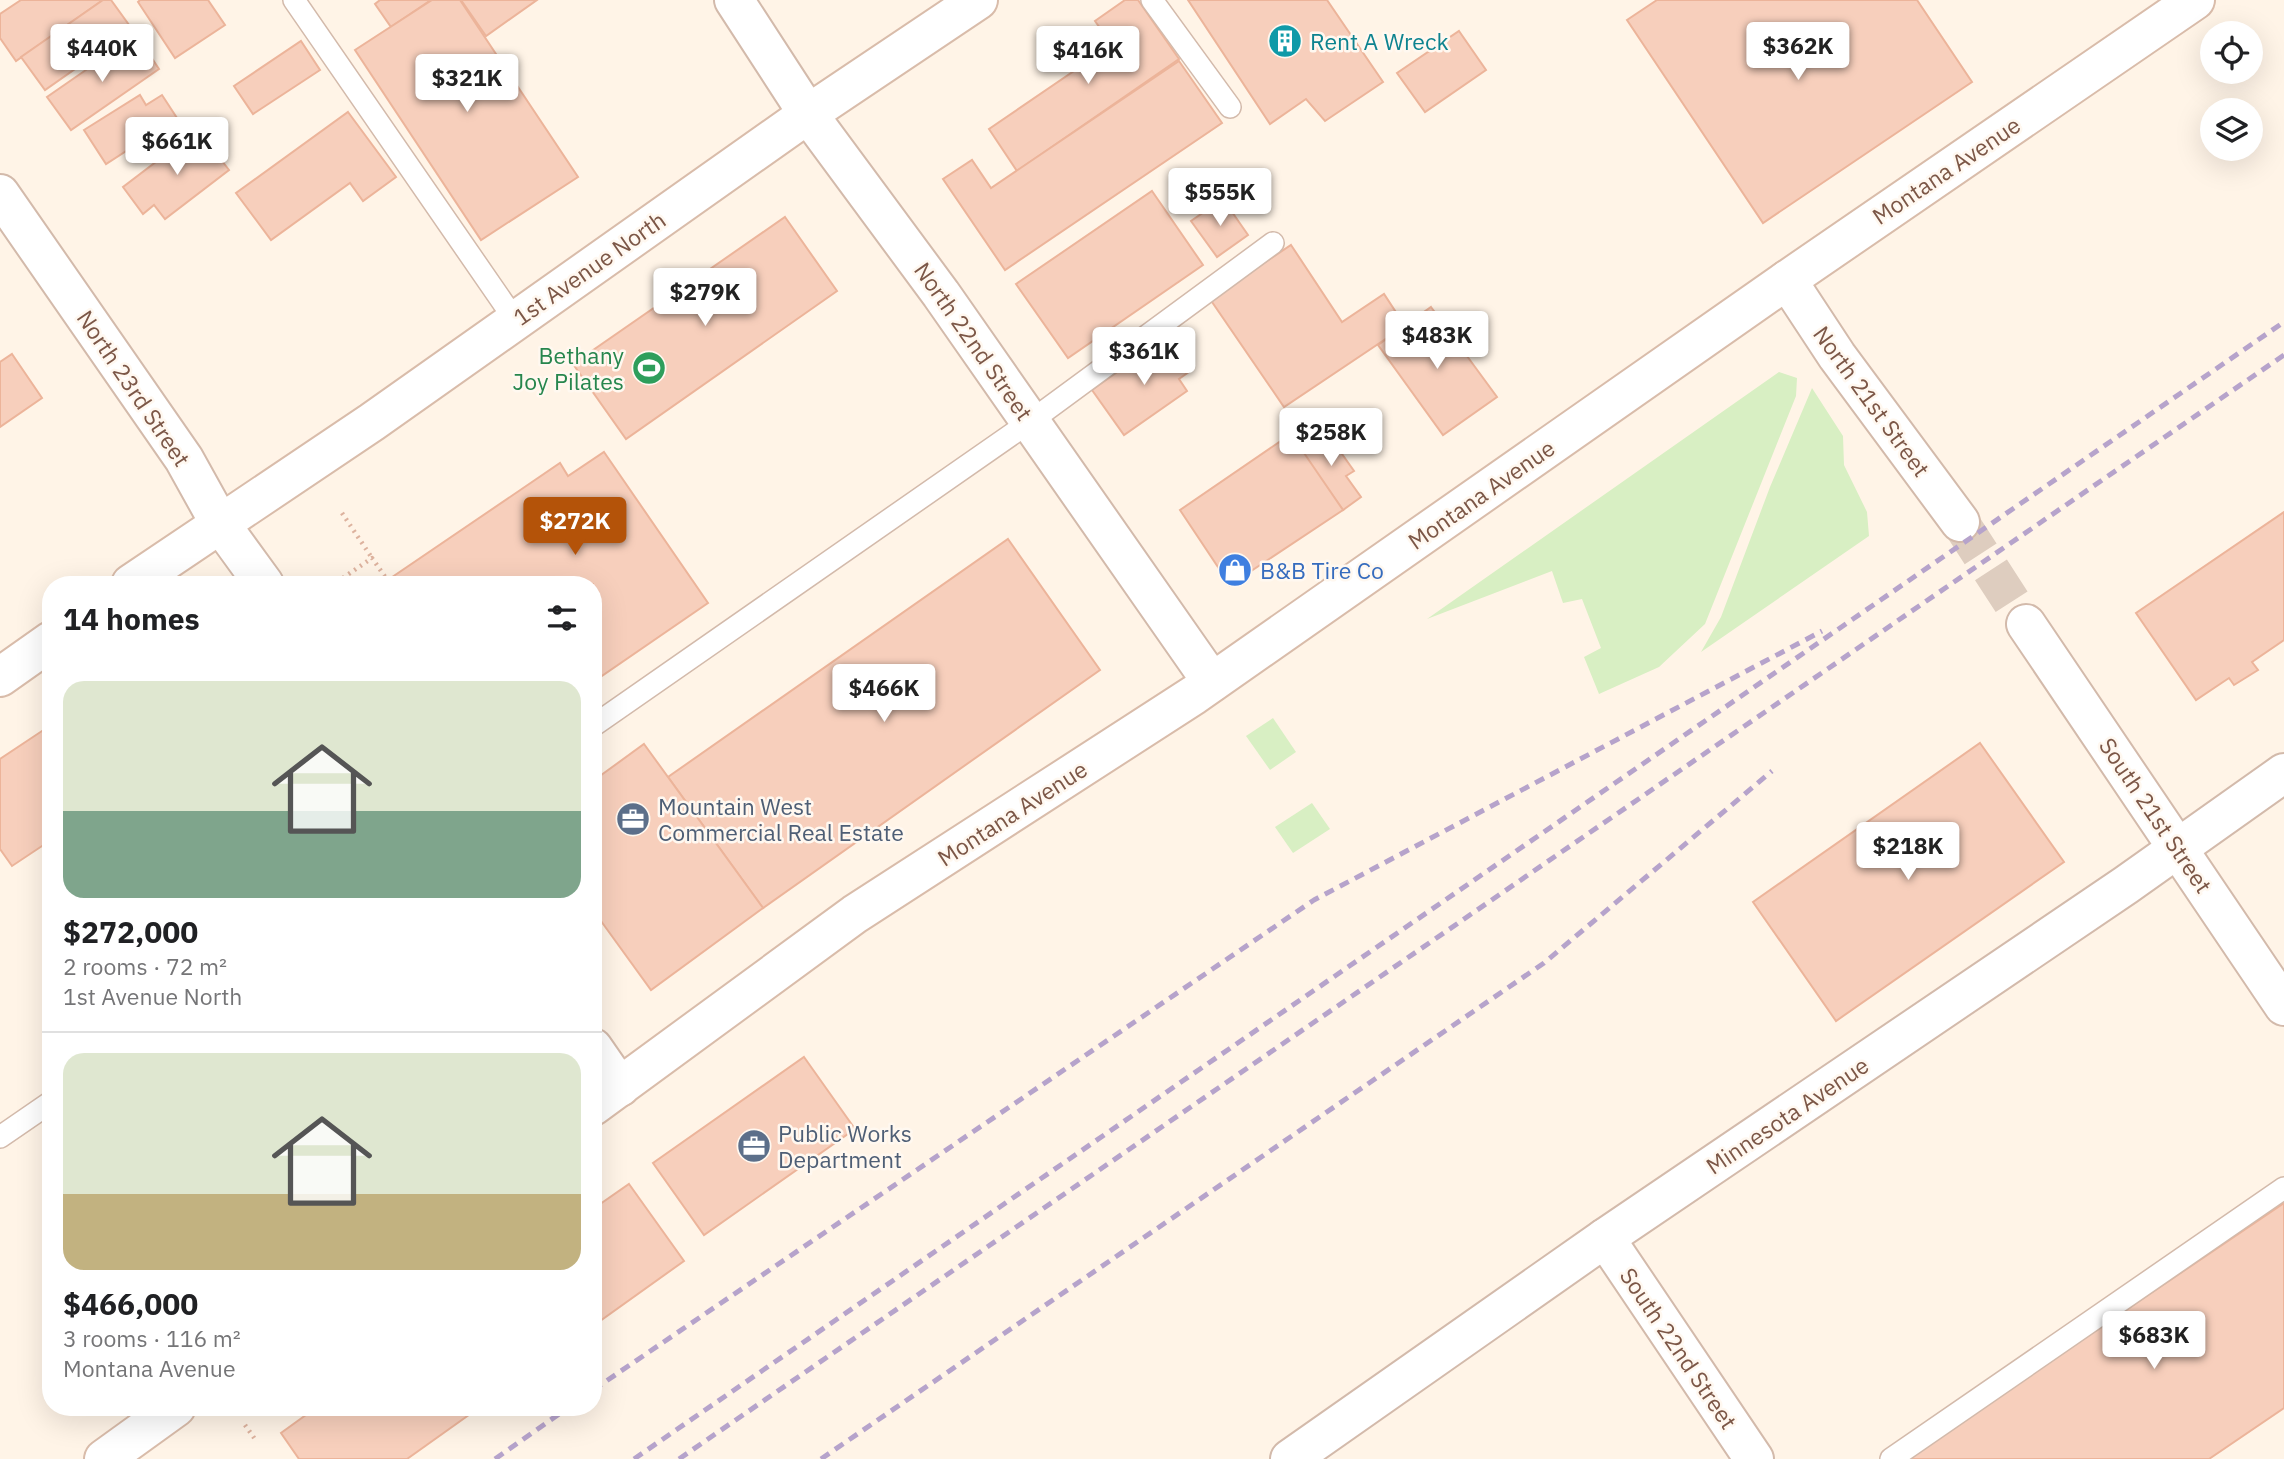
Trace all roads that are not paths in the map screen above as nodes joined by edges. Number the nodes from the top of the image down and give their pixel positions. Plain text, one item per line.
1 (294, 0) edge
2 (734, 0) edge
3 (978, 0) edge
4 (1152, 0) edge
5 (2195, 0) edge
6 (1230, 107) dead end
7 (808, 114) junction
8 (0, 194) edge
9 (1273, 243) dead end
10 (1787, 280) junction
11 (515, 320) junction
12 (1031, 421) junction
13 (219, 522) junction
14 (1960, 522) tunnel mouth
15 (142, 576) edge
16 (258, 576) edge
17 (2026, 624) tunnel mouth
18 (42, 647) edge
19 (0, 677) edge
20 (1212, 682) junction
21 (602, 720) edge
22 (2284, 773) edge
23 (2179, 847) junction
24 (2284, 1006) edge
25 (602, 1079) edge
26 (607, 1096) edge
27 (42, 1108) edge
28 (0, 1137) edge
29 (2284, 1188) edge
30 (1605, 1238) junction
31 (164, 1416) edge
32 (104, 1459) edge
33 (1290, 1459) edge
34 (1754, 1459) edge
35 (1891, 1459) edge

1 - 11 lane
2 - 7 street, North 22nd Street
3 - 7 street, 1st Avenue North
4 - 6 lane
5 - 10 street, Montana Avenue
7 - 11 street, 1st Avenue North
7 - 12 street, North 22nd Street
8 - 13 street, North 23rd Street
9 - 12 lane
10 - 14 street, North 21st Street
10 - 20 street, Montana Avenue
11 - 13 street, 1st Avenue North
12 - 20 street, North 22nd Street
12 - 21 lane
13 - 15 street, 1st Avenue North
13 - 16 street, North 23rd Street
17 - 23 street, South 21st Street
18 - 19 street
20 - 26 street, Montana Avenue
22 - 23 street, Minnesota Avenue
23 - 24 street, South 21st Street
23 - 30 street, Minnesota Avenue
25 - 26 street
27 - 28 lane
29 - 35 lane
30 - 33 street, Minnesota Avenue
30 - 34 street, South 22nd Street
31 - 32 street

